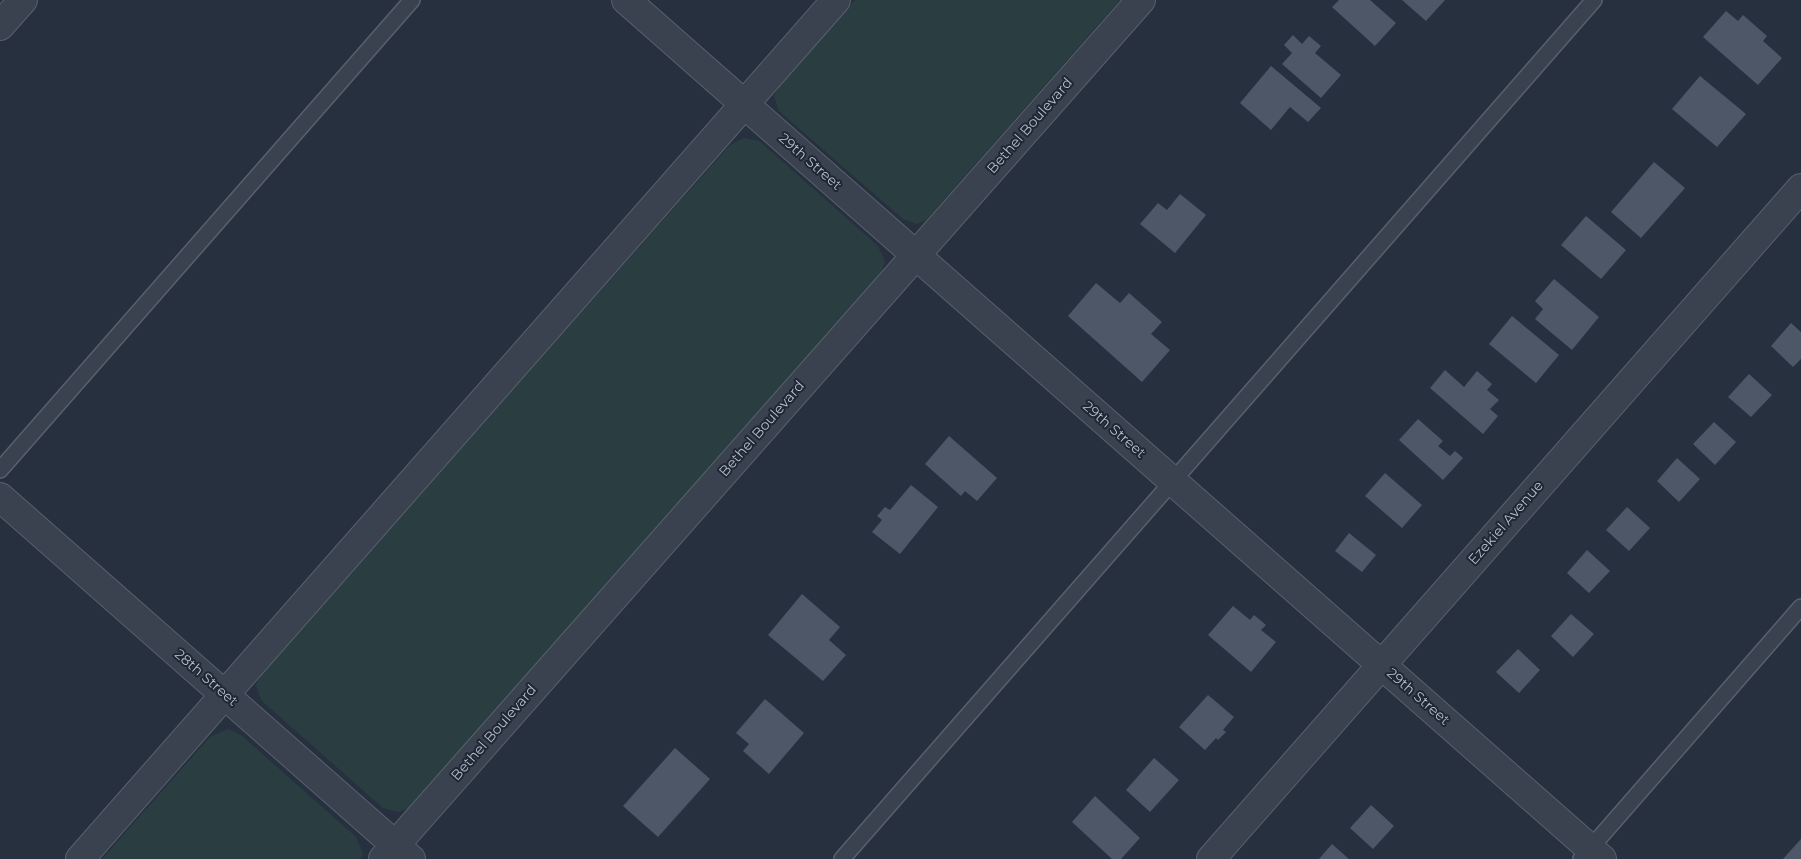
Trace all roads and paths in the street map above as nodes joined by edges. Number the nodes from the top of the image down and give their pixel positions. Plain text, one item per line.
1 (23, 0) edge
2 (412, 0) edge
3 (626, 0) edge
4 (836, 0) edge
5 (1140, 0) edge
6 (1594, 0) edge
7 (0, 26) edge
8 (744, 104) junction
9 (1801, 188) edge
10 (915, 256) junction
11 (0, 470) edge
12 (1172, 481) junction
13 (0, 497) edge
14 (1801, 607) edge
15 (1381, 665) junction
16 (225, 695) junction
17 (397, 854) edge
18 (1591, 856) edge
19 (80, 859) edge
20 (842, 859) edge
21 (1211, 859) edge

1 - 7 street
2 - 11 lane
3 - 8 street, 29th Street
4 - 8 street
5 - 10 street, Bethel Boulevard
6 - 12 lane
8 - 10 street, 29th Street
8 - 16 street
9 - 15 street, Ezekiel Avenue
10 - 12 street, 29th Street
10 - 17 street, Bethel Boulevard
12 - 15 street, 29th Street
12 - 20 lane
13 - 16 street, 28th Street
14 - 18 lane
15 - 18 street, 29th Street
15 - 21 street, Ezekiel Avenue
16 - 17 street, 28th Street
16 - 19 street

